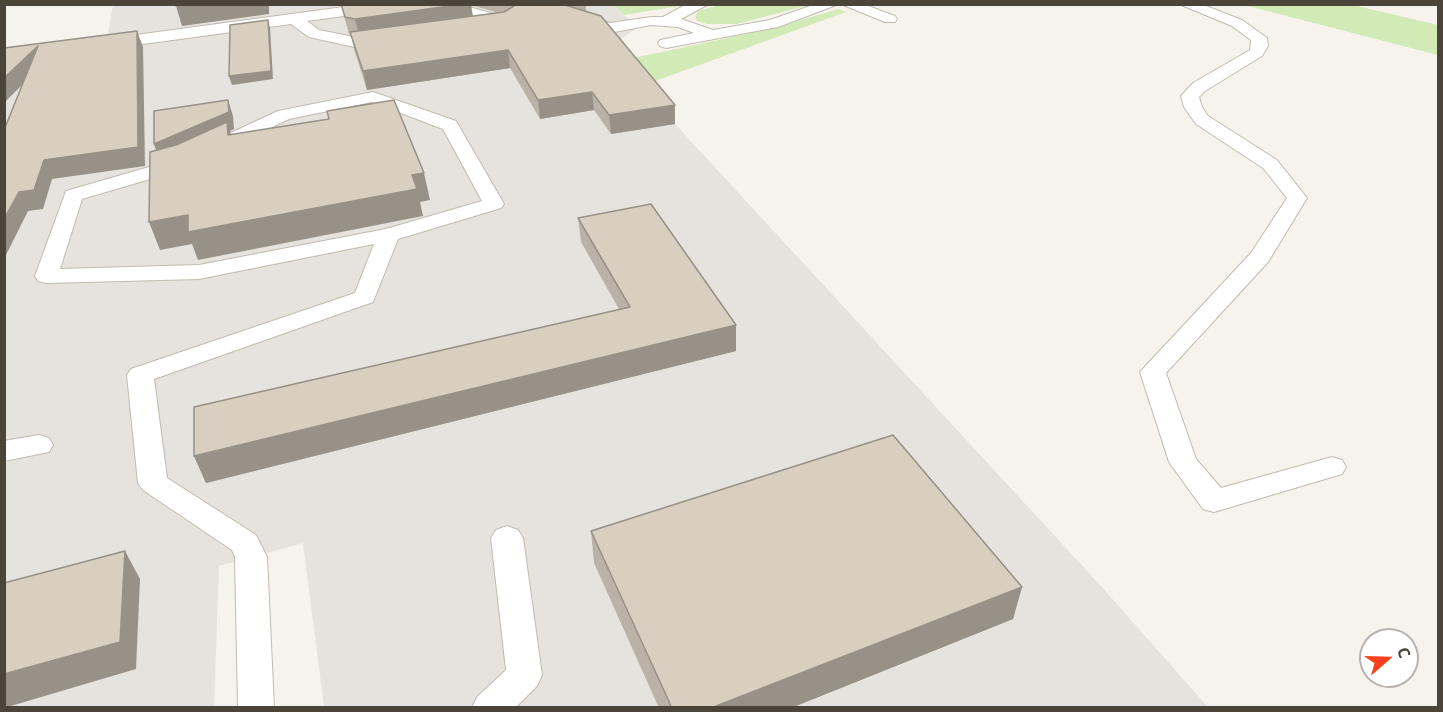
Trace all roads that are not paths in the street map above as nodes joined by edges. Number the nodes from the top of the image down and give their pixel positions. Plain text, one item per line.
1 (402, 4) edge
2 (441, 4) edge
3 (531, 4) edge
4 (702, 4) edge
5 (832, 4) edge
6 (848, 4) edge
7 (1186, 4) edge
8 (294, 19) junction
9 (890, 19) dead end
10 (666, 22) junction
11 (472, 27) edge
12 (713, 35) junction
13 (404, 37) edge
14 (666, 44) dead end
15 (92, 45) edge
16 (389, 236) junction
17 (39, 445) dead end
18 (4, 451) edge
19 (1332, 467) dead end
20 (507, 538) dead end
21 (256, 708) edge
22 (490, 708) edge

1 - 8 lane
2 - 11 lane
3 - 10 lane
4 - 10 lane
5 - 12 lane
6 - 9 lane
7 - 19 lane
8 - 13 lane
8 - 15 lane
10 - 12 lane
12 - 14 lane
16 - 16 lane
16 - 21 lane
17 - 18 lane
20 - 22 lane

